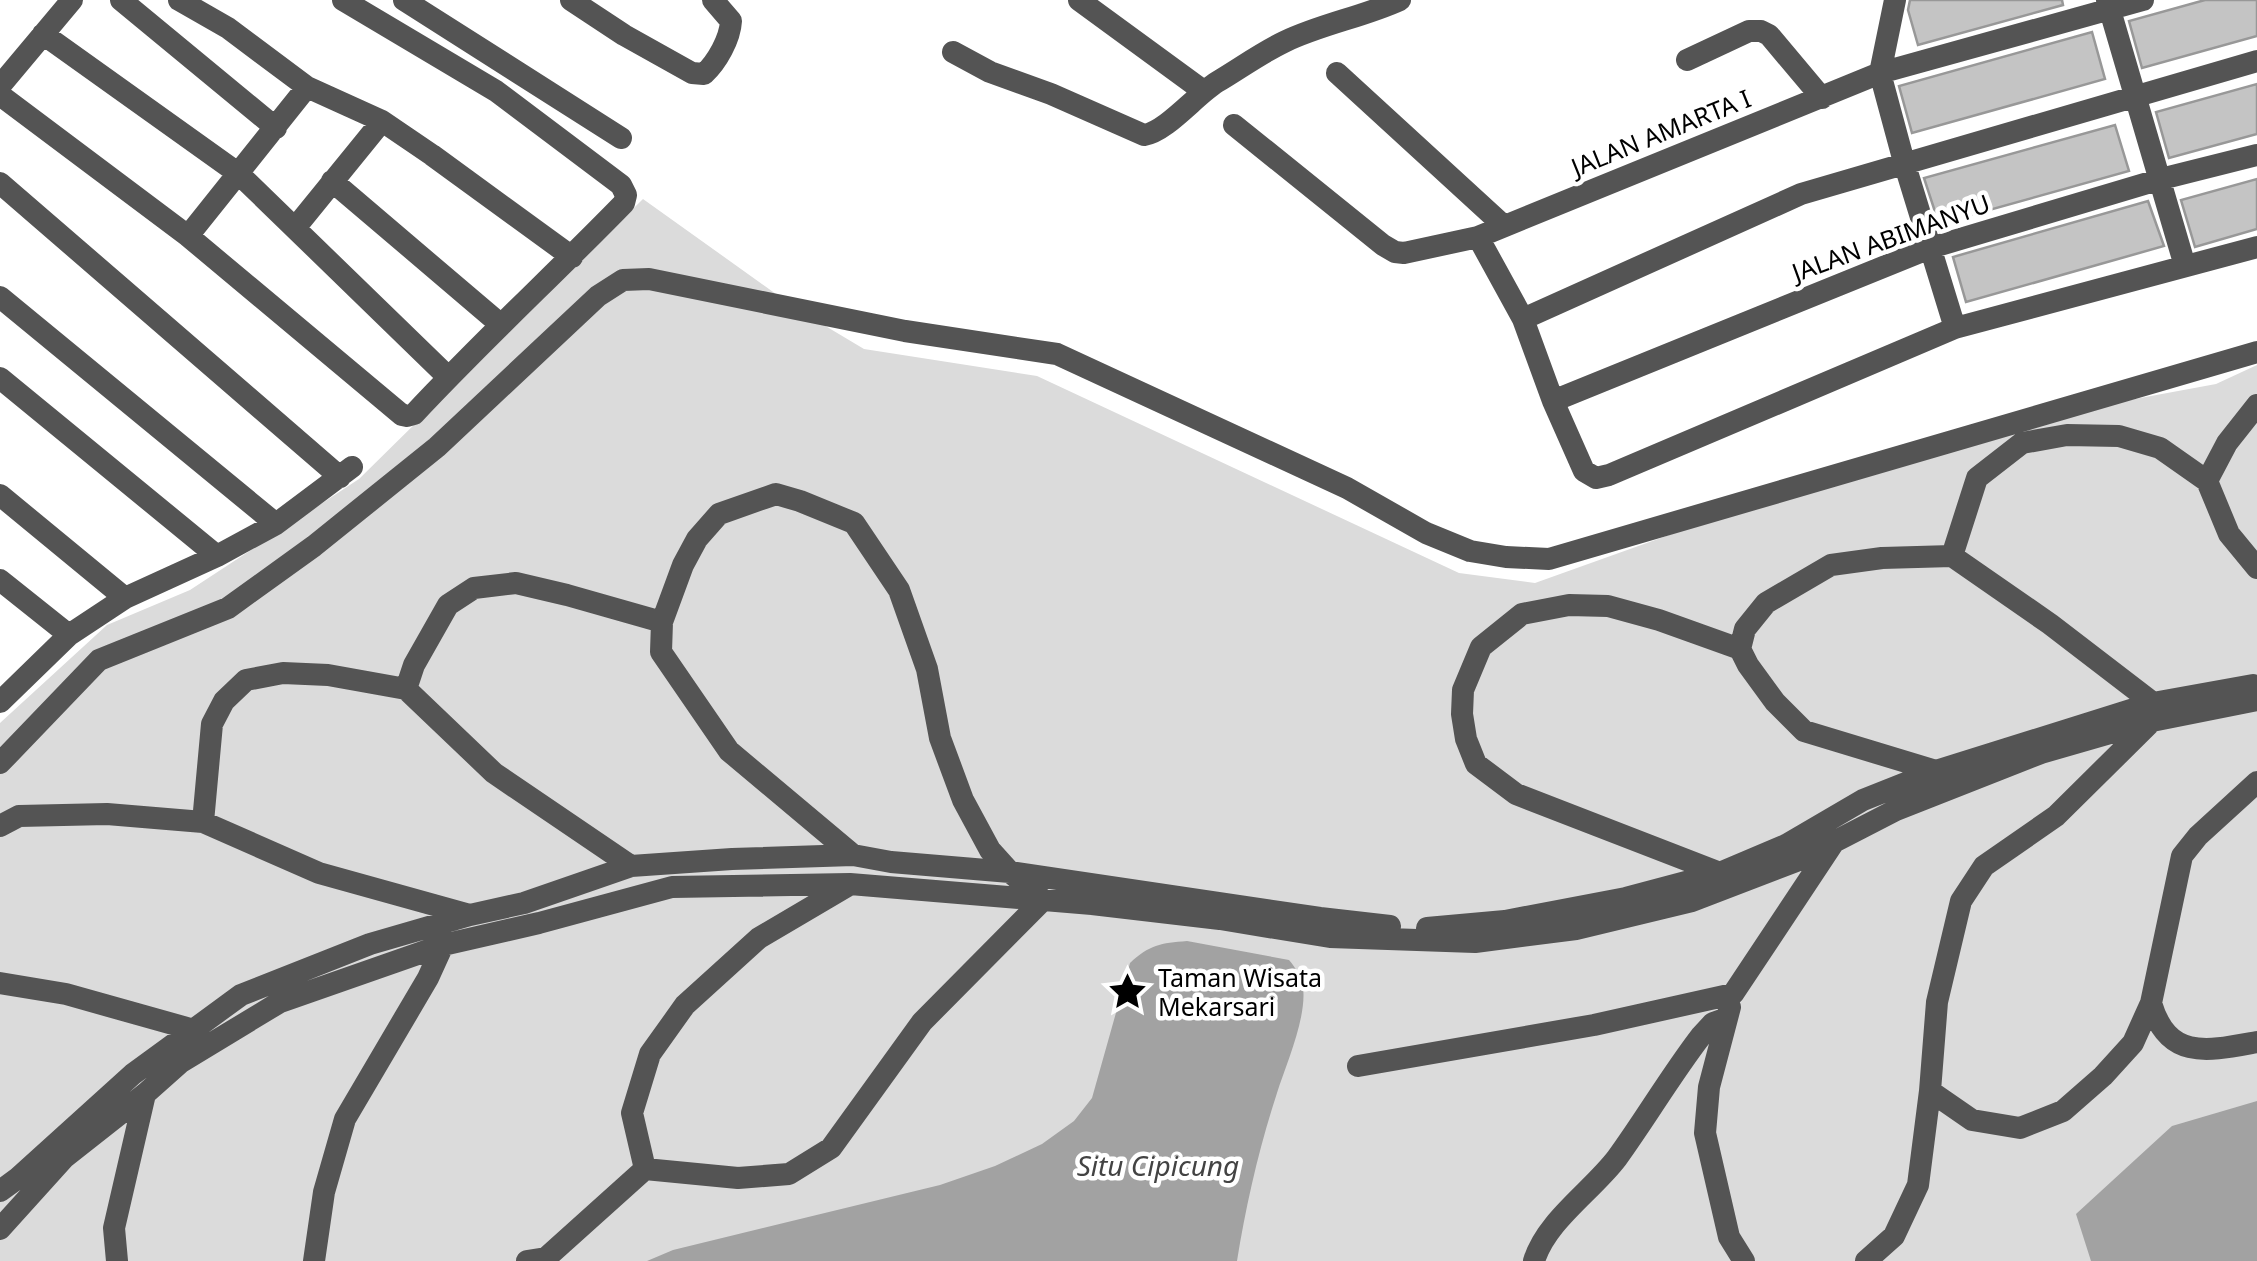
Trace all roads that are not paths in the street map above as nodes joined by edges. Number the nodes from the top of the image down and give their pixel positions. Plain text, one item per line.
1 (72, 0) edge
2 (120, 0) edge
3 (179, 0) edge
4 (343, 0) edge
5 (404, 0) edge
6 (571, 0) edge
7 (713, 0) edge
8 (1079, 0) edge
9 (1400, 0) edge
10 (1894, 0) edge
11 (2143, 0) edge
12 (2109, 5) edge
13 (221, 10) edge
14 (43, 34) junction
15 (953, 52) dead end
16 (1688, 60) dead end
17 (2257, 61) edge
18 (1337, 73) dead end
19 (1880, 73) junction
20 (0, 86) edge
21 (307, 87) junction
22 (1202, 90) junction
23 (0, 94) edge
24 (2136, 95) junction
25 (1822, 98) junction
26 (382, 121) junction
27 (1234, 125) dead end
28 (276, 128) junction
29 (621, 138) dead end
30 (2257, 154) edge
31 (1904, 162) junction
32 (238, 174) junction
33 (2161, 179) junction
34 (332, 181) junction
35 (0, 183) edge
36 (1504, 226) junction
37 (295, 228) junction
38 (188, 236) junction
39 (1478, 237) junction
40 (2257, 246) edge
41 (1930, 248) junction
42 (572, 257) junction
43 (2185, 266) junction
44 (0, 297) edge
45 (1523, 318) junction
46 (500, 324) junction
47 (1954, 328) junction
48 (2257, 352) edge
49 (448, 377) junction
50 (0, 378) edge
51 (1553, 400) junction
52 (2257, 405) edge
53 (2207, 481) junction
54 (0, 495) edge
55 (276, 524) junction
56 (217, 556) junction
57 (1952, 556) junction
58 (2257, 568) edge
59 (0, 580) edge
60 (125, 598) junction
61 (662, 622) junction
62 (69, 635) junction
63 (1740, 650) junction
64 (2257, 685) edge
65 (406, 689) junction
66 (3, 694) edge
67 (2257, 700) edge
68 (2153, 712) junction
69 (0, 764) edge
70 (1936, 771) junction
71 (2257, 782) edge
72 (202, 822) junction
73 (0, 826) edge
74 (1835, 841) junction
75 (853, 855) junction
76 (632, 866) junction
77 (1010, 872) junction
78 (1720, 873) junction
79 (1763, 875) junction
80 (850, 884) junction
81 (1043, 900) junction
82 (1788, 910) junction
83 (474, 926) junction
84 (443, 945) junction
85 (0, 982) edge
86 (1733, 994) junction
87 (2151, 1003) junction
88 (1727, 1018) junction
89 (194, 1030) junction
90 (2257, 1042) edge
91 (1358, 1066) dead end
92 (1930, 1091) junction
93 (145, 1094) junction
94 (645, 1169) junction
95 (0, 1191) edge
96 (0, 1229) edge
97 (117, 1261) edge
98 (314, 1261) edge
99 (527, 1261) edge
100 (1534, 1261) edge
101 (1744, 1261) edge
102 (1866, 1261) edge

1 - 14 street
2 - 28 street
3 - 13 street
4 - 42 street
5 - 29 street
6 - 7 street
8 - 22 street
9 - 22 street
10 - 19 street
11 - 12 street, JALAN AMARTA I
12 - 19 street, JALAN AMARTA I
12 - 24 street
13 - 21 street
14 - 20 street
14 - 32 street
15 - 22 street
16 - 25 street
17 - 24 street
18 - 36 street
19 - 25 street, JALAN AMARTA I
19 - 31 street
21 - 26 street
21 - 28 street
23 - 38 street
24 - 31 street
24 - 33 street
25 - 36 street, JALAN AMARTA I
26 - 34 street
26 - 42 street
27 - 39 street, JALAN AMARTA I
28 - 32 street
30 - 33 street, JALAN ABIMANYU
31 - 41 street
31 - 45 street
32 - 37 street
32 - 38 street
33 - 41 street, JALAN ABIMANYU
33 - 43 street
34 - 37 street
34 - 46 street
35 - 55 street
36 - 39 street, JALAN AMARTA I
37 - 49 street
38 - 49 street
39 - 45 street
40 - 43 street
41 - 47 street
41 - 51 street, JALAN ABIMANYU
42 - 46 street
43 - 47 street
44 - 55 street
45 - 51 street
46 - 49 street
47 - 51 street
48 - 69 street
50 - 56 street
52 - 53 street
53 - 57 street
53 - 58 street
54 - 60 street
55 - 56 street
56 - 60 street
57 - 63 street
57 - 68 street
59 - 62 street
60 - 62 street
61 - 65 street
61 - 75 street
61 - 77 street
62 - 66 street
63 - 70 street
63 - 78 street
64 - 68 street
65 - 72 street
65 - 76 street
67 - 68 street
68 - 70 street
68 - 74 street
68 - 92 street
70 - 78 street
71 - 87 street
72 - 73 street
72 - 83 street
74 - 79 street
74 - 82 street
75 - 76 street
75 - 77 street
76 - 83 street
77 - 78 street
77 - 81 street
79 - 81 street
79 - 82 street
80 - 81 street
80 - 83 street
80 - 94 street
81 - 94 street
82 - 86 street
83 - 84 street
83 - 89 street
84 - 93 street
84 - 98 street
85 - 89 street
86 - 88 street
86 - 91 street
87 - 90 street
87 - 92 street
88 - 100 street
88 - 101 street
89 - 95 street
92 - 102 street
93 - 96 street
93 - 97 street
94 - 99 street

